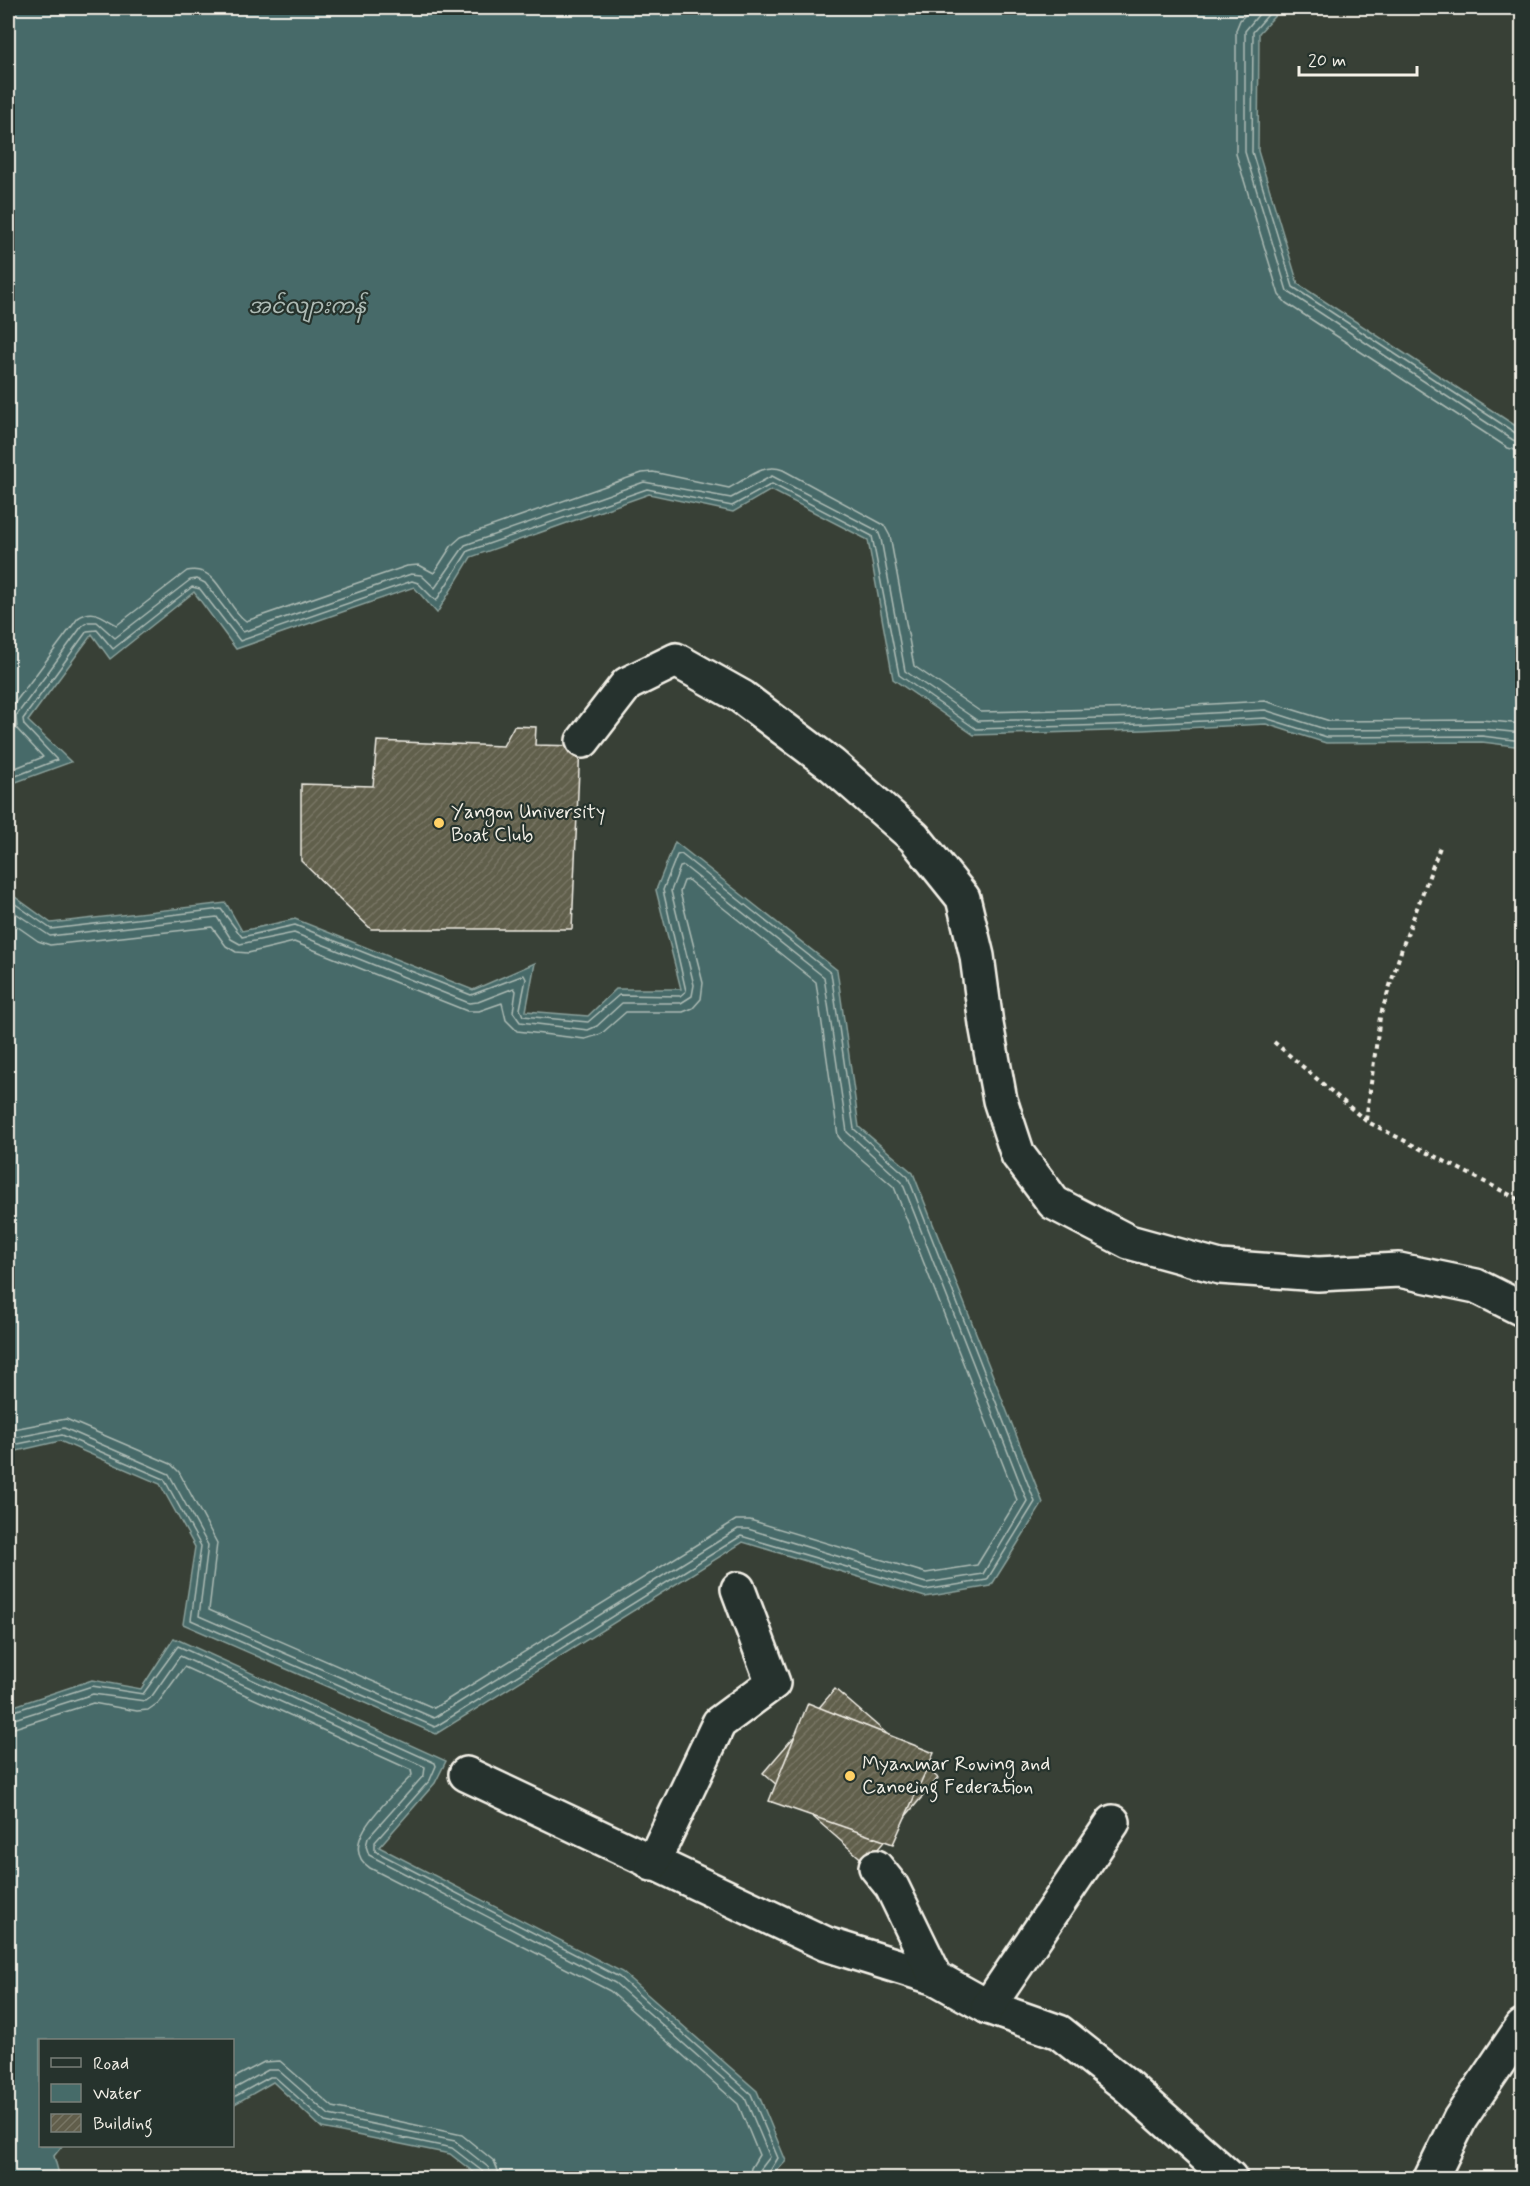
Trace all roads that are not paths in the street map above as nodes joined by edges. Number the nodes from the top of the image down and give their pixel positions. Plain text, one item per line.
1 (583, 741) dead end
2 (1522, 1309) edge
3 (738, 1589) dead end
4 (466, 1774) dead end
5 (1113, 1822) dead end
6 (652, 1864) junction
7 (876, 1868) dead end
8 (936, 1978) junction
9 (988, 2007) junction
10 (1522, 2027) edge
11 (1230, 2178) edge
12 (1431, 2178) edge

1 - 2 street
3 - 6 street
4 - 6 street
5 - 9 street
6 - 8 street
7 - 8 street
8 - 9 street
9 - 11 street
10 - 12 street

